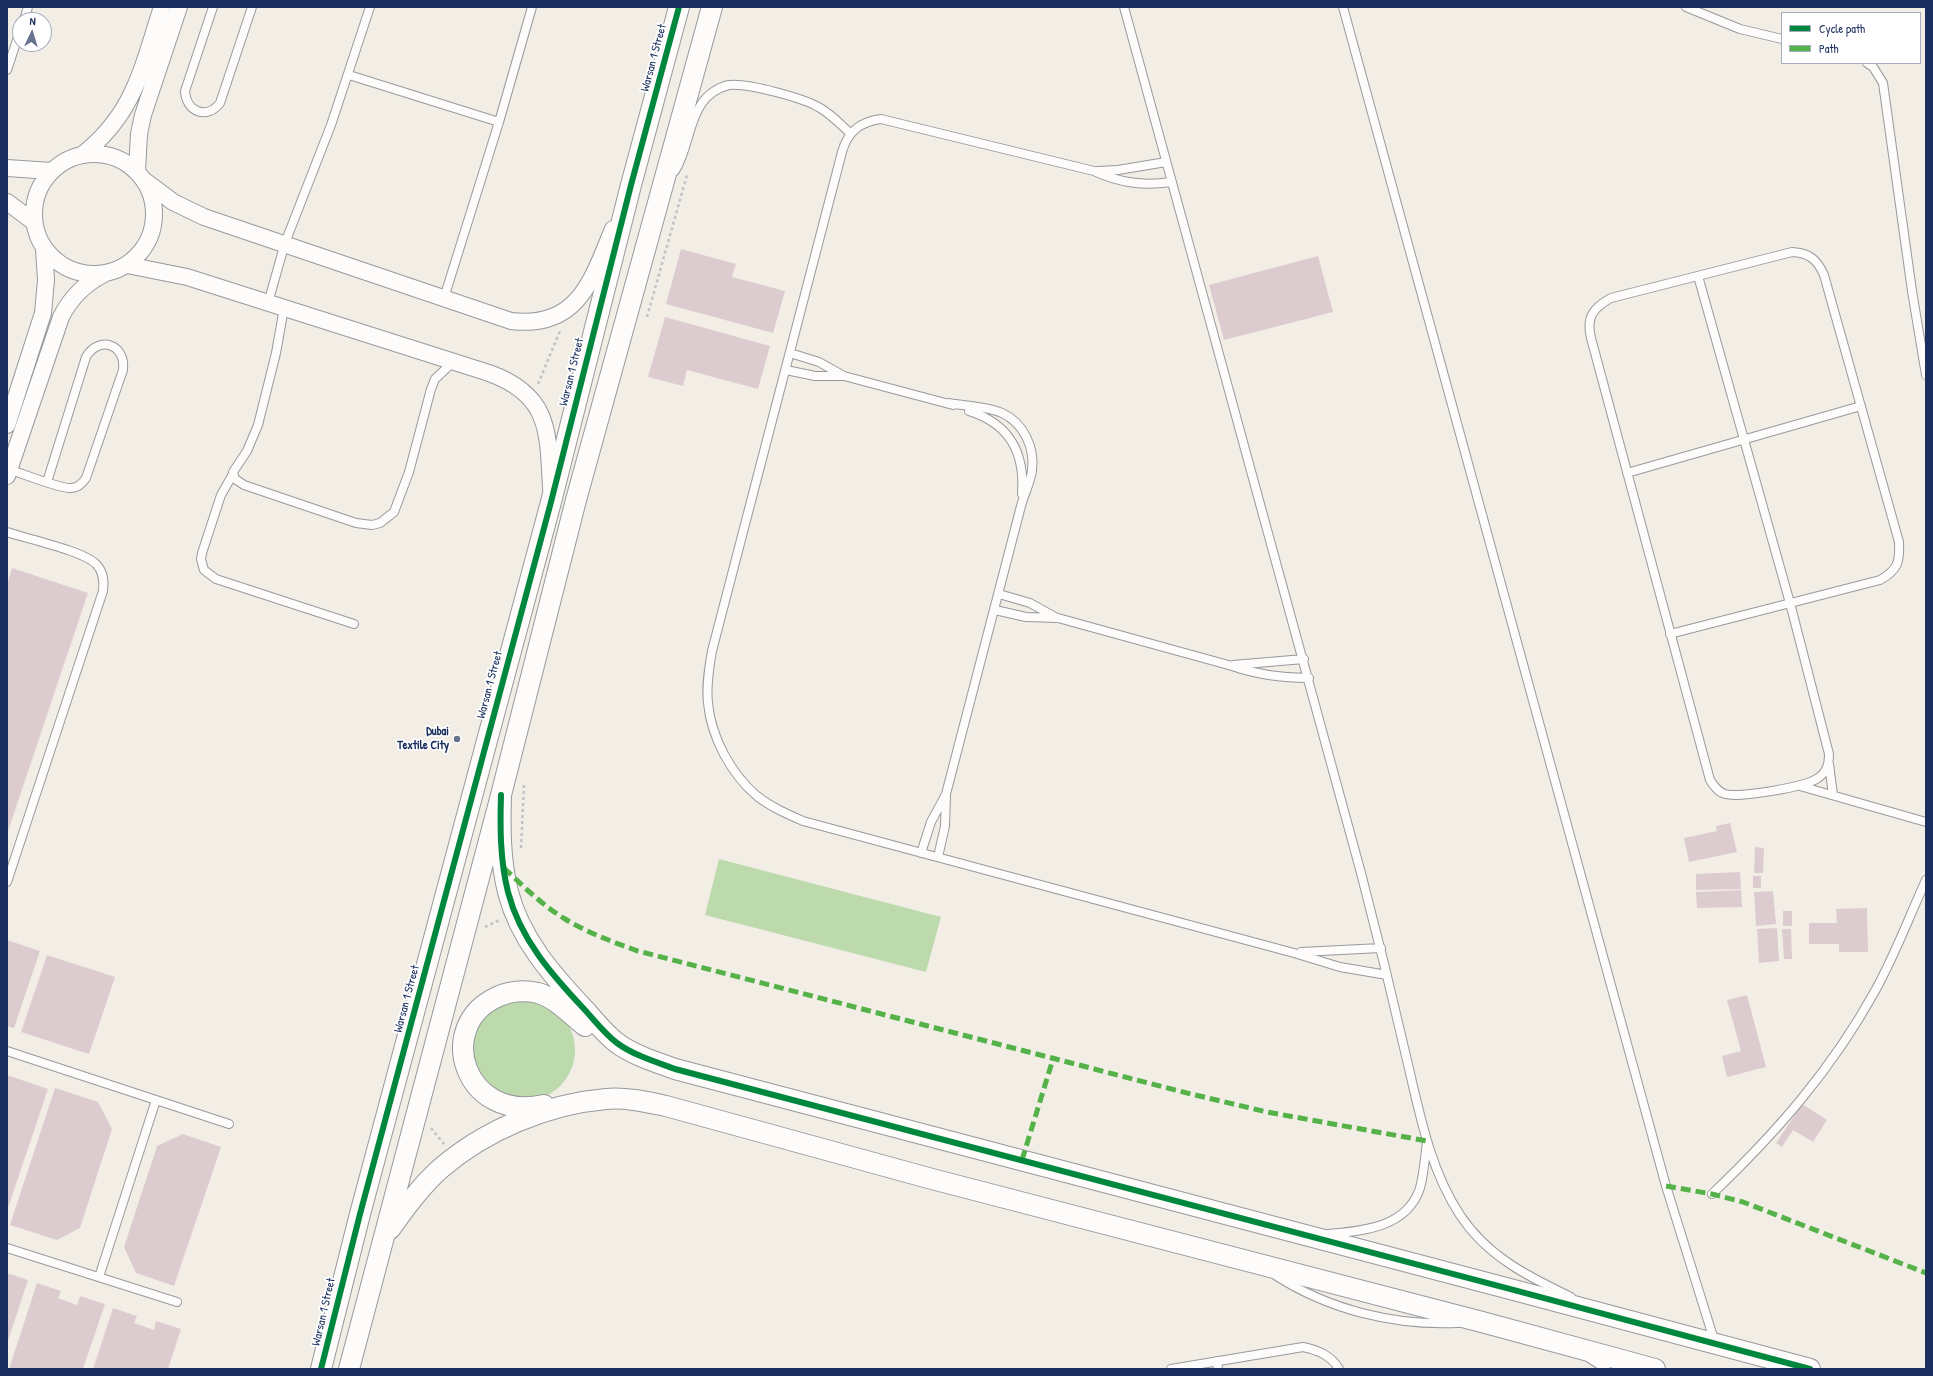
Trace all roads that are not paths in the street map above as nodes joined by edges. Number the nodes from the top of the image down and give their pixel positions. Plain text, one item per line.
1 (162, 7) edge
2 (179, 7) edge
3 (213, 7) edge
4 (252, 7) edge
5 (370, 7) edge
6 (532, 7) edge
7 (679, 7) edge
8 (712, 7) edge
9 (1124, 7) edge
10 (1343, 7) edge
11 (1686, 7) edge
12 (1781, 39) edge
13 (13, 52) edge
14 (1868, 64) edge
15 (7, 70) edge
16 (348, 75) junction
17 (499, 122) junction
18 (850, 133) junction
19 (82, 155) junction
20 (1166, 162) junction
21 (7, 168) edge
22 (51, 171) junction
23 (1094, 171) junction
24 (141, 176) junction
25 (1171, 182) junction
26 (631, 185) junction
27 (662, 190) junction
28 (7, 202) edge
29 (34, 222) junction
30 (285, 243) junction
31 (44, 248) junction
32 (126, 265) junction
33 (106, 273) junction
34 (1698, 276) junction
35 (444, 298) junction
36 (268, 303) junction
37 (284, 308) junction
38 (790, 353) junction
39 (452, 362) junction
40 (786, 370) junction
41 (1926, 375) edge
42 (844, 376) junction
43 (948, 404) junction
44 (1861, 406) junction
45 (7, 425) edge
46 (1744, 440) junction
47 (8, 472) edge
48 (1627, 473) junction
49 (233, 474) junction
50 (47, 482) junction
51 (551, 502) junction
52 (1021, 506) junction
53 (7, 532) edge
54 (999, 594) junction
55 (1790, 603) junction
56 (995, 610) junction
57 (1058, 618) junction
58 (354, 624) dead end
59 (1670, 634) junction
60 (1304, 659) junction
61 (1232, 666) junction
62 (1309, 678) junction
63 (1829, 764) junction
64 (1800, 786) junction
65 (946, 794) junction
66 (501, 795) junction
67 (1833, 795) junction
68 (1926, 822) edge
69 (921, 853) junction
70 (938, 857) junction
71 (1926, 880) edge
72 (7, 882) edge
73 (1381, 948) junction
74 (1294, 952) junction
75 (1387, 975) junction
76 (617, 1043) junction
77 (7, 1051) edge
78 (607, 1098) junction
79 (156, 1100) junction
80 (229, 1124) dead end
81 (1427, 1141) junction
82 (1712, 1194) dead end
83 (1312, 1236) junction
84 (383, 1239) junction
85 (7, 1248) edge
86 (99, 1277) junction
87 (177, 1302) dead end
88 (1610, 1315) junction
89 (1716, 1344) junction
90 (1570, 1347) junction
91 (1218, 1365) edge
92 (321, 1369) edge
93 (349, 1369) edge
94 (1172, 1369) edge
95 (1339, 1369) edge
96 (1606, 1369) edge
97 (1655, 1369) edge
98 (1810, 1369) edge

1 - 19 street
2 - 24 street
3 - 4 lane
5 - 16 lane
6 - 17 lane
7 - 26 street, Warsan 1 Street
8 - 27 street
9 - 20 lane
10 - 89 lane
11 - 12 lane
13 - 15 lane
14 - 41 lane
16 - 17 lane
16 - 30 lane
17 - 35 lane
18 - 23 lane
18 - 27 lane
18 - 38 lane
19 - 22 street
19 - 24 street
20 - 23 lane
20 - 25 lane
21 - 22 street
22 - 29 street
23 - 25 lane
24 - 30 street
24 - 32 street
25 - 60 lane
26 - 35 street
26 - 51 street, Warsan 1 Street
27 - 66 street
28 - 29 street
29 - 31 street
30 - 35 street
30 - 36 lane
31 - 33 street
31 - 45 street
32 - 33 street
32 - 36 street
33 - 47 street
34 - 44 lane
34 - 46 lane
34 - 48 lane
36 - 37 street
37 - 39 street
37 - 49 lane
38 - 40 lane
38 - 42 lane
39 - 49 lane
39 - 51 street
40 - 42 lane
40 - 69 lane
42 - 43 lane
43 - 52 lane
43 - 52 lane
44 - 46 lane
44 - 55 lane
46 - 48 lane
46 - 55 lane
47 - 50 lane
48 - 59 lane
49 - 58 lane
50 - 50 lane
51 - 92 street, Warsan 1 Street
52 - 54 lane
53 - 72 lane
54 - 56 lane
54 - 57 lane
55 - 59 lane
55 - 63 lane
56 - 57 lane
56 - 65 lane
57 - 61 lane
59 - 64 lane
60 - 61 lane
60 - 62 lane
61 - 62 lane
62 - 73 lane
63 - 64 lane
63 - 67 lane
64 - 67 lane
65 - 69 lane
65 - 70 lane
66 - 76 street
66 - 84 street
67 - 68 lane
69 - 70 lane
70 - 74 lane
71 - 82 lane
73 - 74 lane
73 - 75 lane
74 - 75 lane
75 - 81 lane
76 - 78 street
76 - 83 street
77 - 79 lane
78 - 84 street
78 - 90 street
79 - 80 lane
79 - 86 lane
81 - 83 lane
81 - 88 lane
83 - 88 street
84 - 93 street
85 - 86 lane
86 - 87 lane
88 - 89 street
89 - 98 street
90 - 96 lane
90 - 97 street
91 - 94 lane
91 - 95 lane

